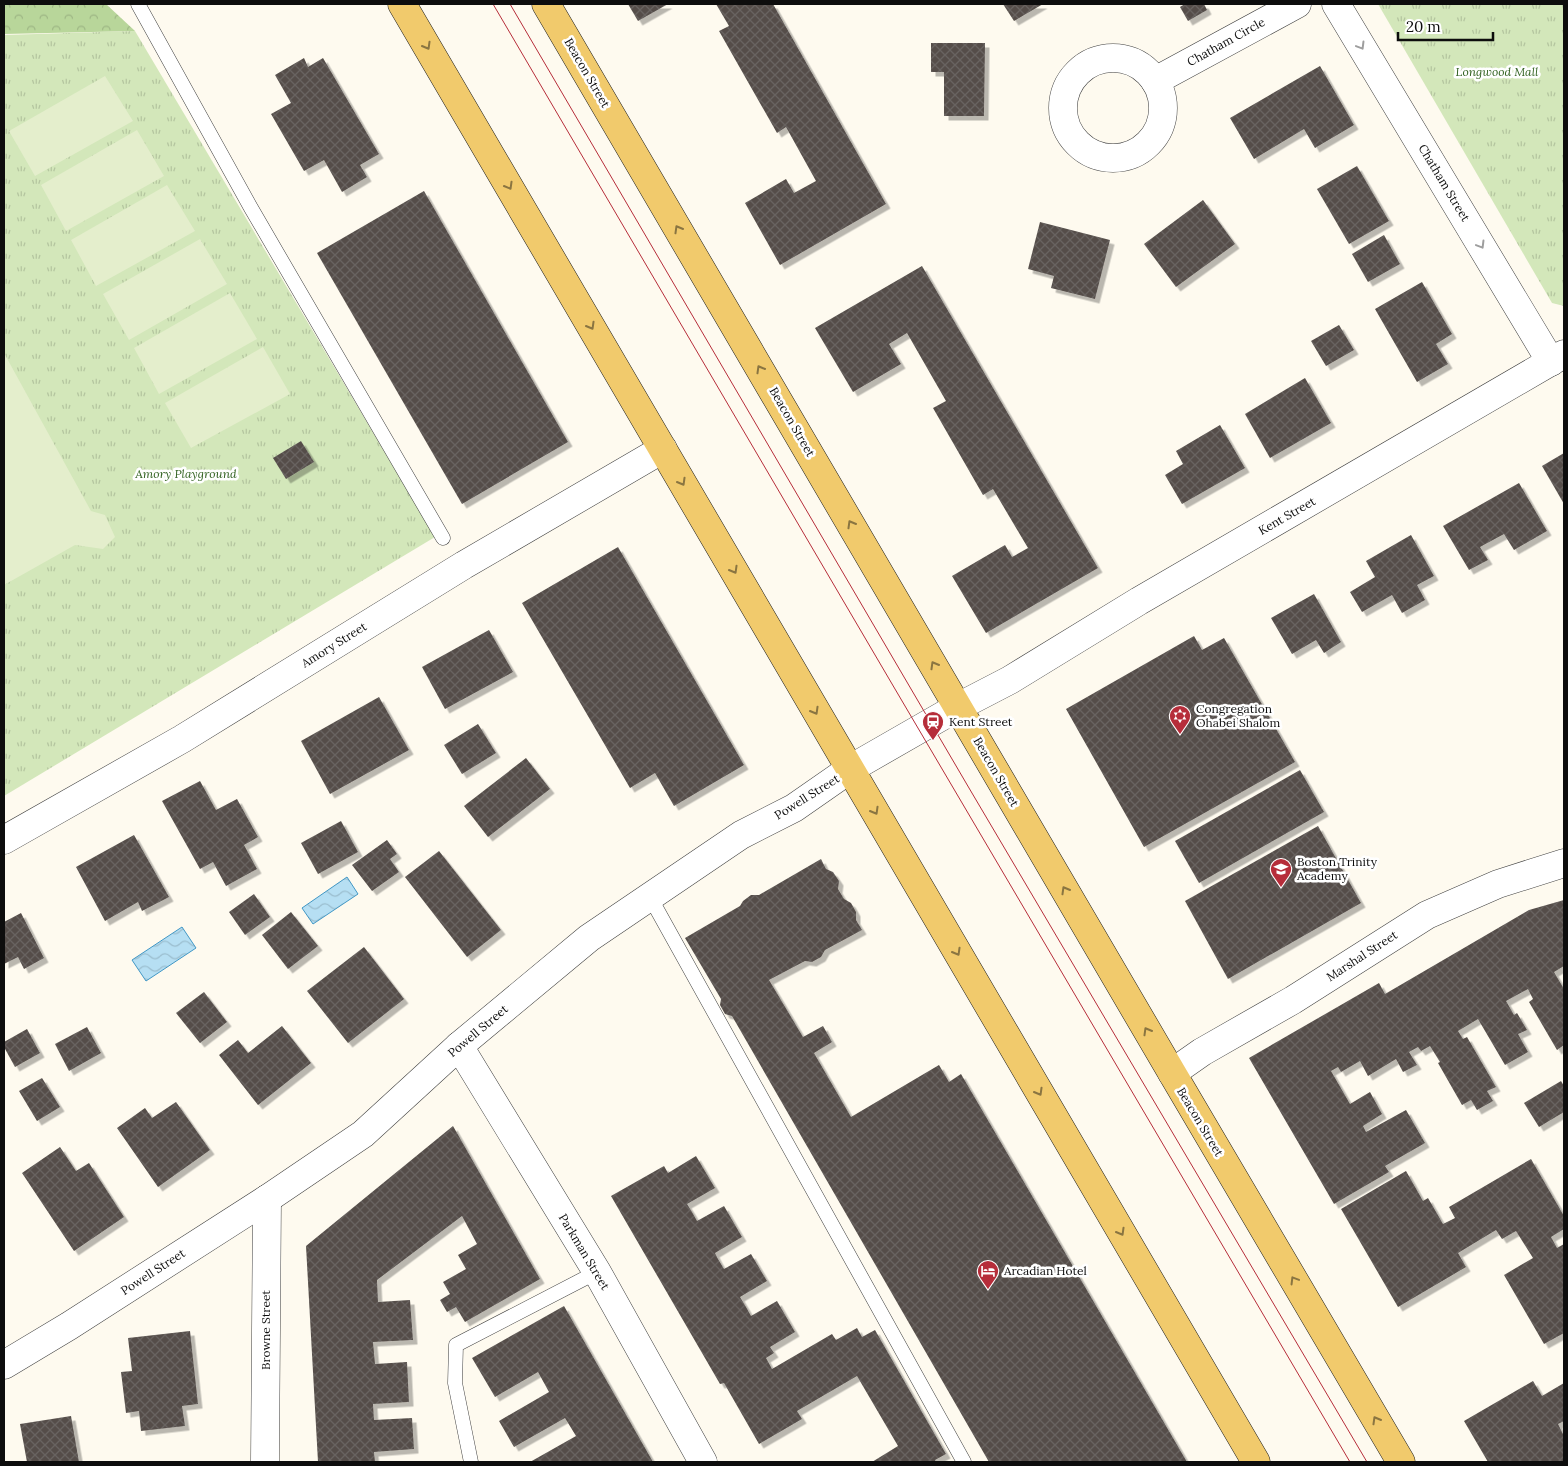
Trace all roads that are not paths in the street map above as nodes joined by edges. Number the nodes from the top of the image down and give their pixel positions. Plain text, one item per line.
1 (138, 4) edge
2 (402, 4) edge
3 (546, 4) edge
4 (1297, 4) edge
5 (1336, 4) edge
6 (1155, 81) dead end
7 (1558, 358) edge
8 (662, 449) junction
9 (443, 538) dead end
10 (958, 707) junction
11 (850, 769) junction
12 (4, 840) edge
13 (1564, 863) edge
14 (650, 897) junction
15 (459, 1046) junction
16 (1172, 1073) junction
17 (267, 1199) junction
18 (597, 1272) junction
19 (4, 1366) edge
20 (265, 1462) edge
21 (472, 1462) edge
22 (703, 1462) edge
23 (964, 1462) edge
24 (1256, 1462) edge
25 (1401, 1462) edge

1 - 9 lane
2 -> 8 main road
10 -> 3 main road, Beacon Street
4 - 6 street, Chatham Circle
5 -> 7 street, Chatham Street
7 - 10 street, Kent Street
8 -> 11 main road
8 - 12 street, Amory Street
10 - 11 street, Powell Street
16 -> 10 main road, Beacon Street
11 - 14 street, Powell Street
11 -> 24 main road
13 - 16 street, Marshal Street
14 - 15 street, Powell Street
14 - 23 lane
15 - 17 street, Powell Street
15 - 18 street, Parkman Street
25 -> 16 main road, Beacon Street
17 - 19 street, Powell Street
17 - 20 street, Browne Street
18 - 21 lane
18 - 22 street, Parkman Street

